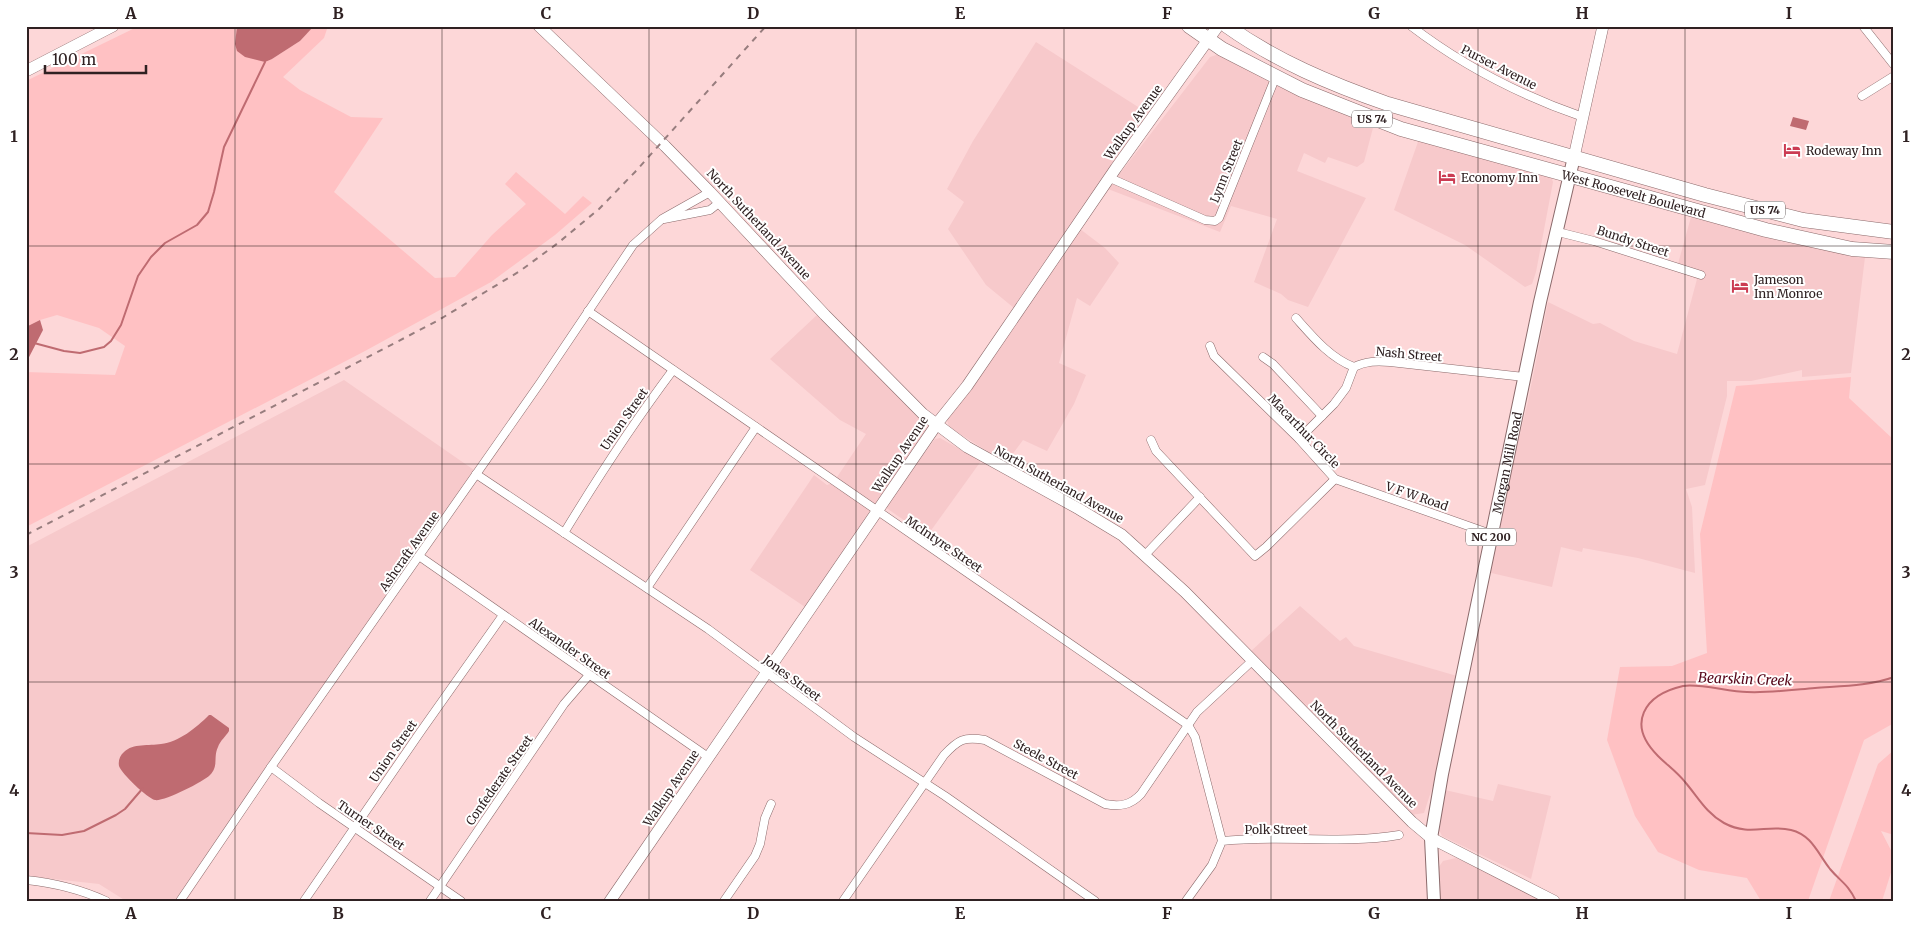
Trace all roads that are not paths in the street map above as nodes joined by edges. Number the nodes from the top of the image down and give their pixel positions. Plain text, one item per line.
1 (112, 26) edge
2 (539, 26) edge
3 (1189, 26) edge
4 (1218, 26) edge
5 (1227, 26) edge
6 (1411, 26) edge
7 (1602, 26) edge
8 (1864, 26) edge
9 (1209, 40) junction
10 (1894, 65) edge
11 (26, 71) edge
12 (1276, 76) junction
13 (1894, 76) edge
14 (1862, 96) dead end
15 (1583, 117) junction
16 (1574, 157) junction
17 (1570, 177) junction
18 (1110, 178) junction
19 (710, 192) junction
20 (720, 202) junction
21 (662, 219) junction
22 (1558, 232) junction
23 (1894, 232) edge
24 (1894, 252) edge
25 (1701, 275) dead end
26 (588, 311) junction
27 (1296, 318) dead end
28 (1210, 346) dead end
29 (1263, 357) dead end
30 (1354, 367) junction
31 (673, 370) junction
32 (1524, 377) junction
33 (1322, 416) junction
34 (936, 425) junction
35 (756, 427) junction
36 (1299, 439) junction
37 (1151, 440) dead end
38 (476, 474) junction
39 (1335, 479) junction
40 (1200, 497) junction
41 (878, 512) junction
42 (564, 533) junction
43 (1491, 534) junction
44 (1145, 555) junction
45 (419, 556) junction
46 (647, 588) junction
47 (503, 615) junction
48 (1252, 661) junction
49 (766, 674) junction
50 (589, 675) junction
51 (1188, 725) junction
52 (708, 757) junction
53 (271, 767) junction
54 (924, 783) junction
55 (771, 804) dead end
56 (355, 828) junction
57 (1399, 835) dead end
58 (1431, 838) junction
59 (1222, 841) junction
60 (26, 880) edge
61 (440, 886) junction
62 (106, 901) edge
63 (180, 901) edge
64 (304, 901) edge
65 (430, 901) edge
66 (460, 901) edge
67 (610, 901) edge
68 (724, 901) edge
69 (843, 901) edge
70 (1095, 901) edge
71 (1186, 901) edge
72 (1434, 901) edge
73 (1554, 901) edge

1 - 11 street
2 - 19 street, North Sutherland Avenue
3 - 9 highway, West Roosevelt Boulevard / US 74
4 - 9 street, Walkup Avenue
5 - 16 highway, West Roosevelt Boulevard / US 74
6 - 15 street, Purser Avenue
7 - 15 street, Morgan Mill Road
8 - 10 street
9 - 12 highway, West Roosevelt Boulevard / US 74
9 - 18 street, Walkup Avenue
12 - 17 highway, West Roosevelt Boulevard / US 74
12 - 18 street, Lynn Street
13 - 14 street
15 - 16 street, Morgan Mill Road
16 - 17 main road, Morgan Mill Road / NC 200
16 - 23 highway, West Roosevelt Boulevard / US 74
17 - 22 main road, Morgan Mill Road / NC 200
17 - 24 highway, West Roosevelt Boulevard / US 74
18 - 34 street, Walkup Avenue
19 - 20 street, North Sutherland Avenue
19 - 21 street, Ashcraft Avenue
20 - 21 street, Ashcraft Avenue
20 - 34 street, North Sutherland Avenue
21 - 26 street, Ashcraft Avenue
22 - 25 street, Bundy Street
22 - 32 main road, Morgan Mill Road / NC 200
26 - 31 street, McIntyre Street
26 - 38 street, Ashcraft Avenue
27 - 30 street
28 - 36 street, Macarthur Circle
29 - 33 street
30 - 32 street, Nash Street
30 - 33 street
31 - 35 street, McIntyre Street
31 - 42 street, Union Street
32 - 43 main road, Morgan Mill Road / NC 200
33 - 36 street
34 - 41 street, Walkup Avenue
34 - 44 street, North Sutherland Avenue
35 - 41 street, McIntyre Street
35 - 46 street
36 - 39 street, Macarthur Circle
37 - 40 street, Macarthur Circle
38 - 42 street, Jones Street
38 - 45 street, Ashcraft Avenue
39 - 40 street, Macarthur Circle
39 - 43 street, V F W Road
40 - 44 street
41 - 49 street, Walkup Avenue
41 - 51 street, McIntyre Street
42 - 46 street, Jones Street
43 - 58 main road, Morgan Mill Road / NC 200
44 - 48 street, North Sutherland Avenue
45 - 47 street, Alexander Street
45 - 53 street, Ashcraft Avenue
46 - 49 street, Jones Street
47 - 50 street, Alexander Street
47 - 56 street, Union Street
48 - 51 street, Steele Street
48 - 58 street, North Sutherland Avenue
49 - 52 street, Walkup Avenue
49 - 54 street, Jones Street
50 - 52 street, Alexander Street
50 - 61 street, Confederate Street
51 - 54 street, Steele Street
51 - 59 street
52 - 67 street, Walkup Avenue
53 - 56 street, Turner Street
53 - 63 street, Ashcraft Avenue
54 - 69 street, Steele Street
54 - 70 street, Jones Street
55 - 68 street
56 - 61 street, Turner Street
56 - 64 street, Union Street
57 - 59 street, Polk Street
58 - 72 main road, Morgan Mill Road / NC 200
58 - 73 street, North Sutherland Avenue
59 - 71 street
60 - 62 street
61 - 65 street, Confederate Street
61 - 66 street, Turner Street

